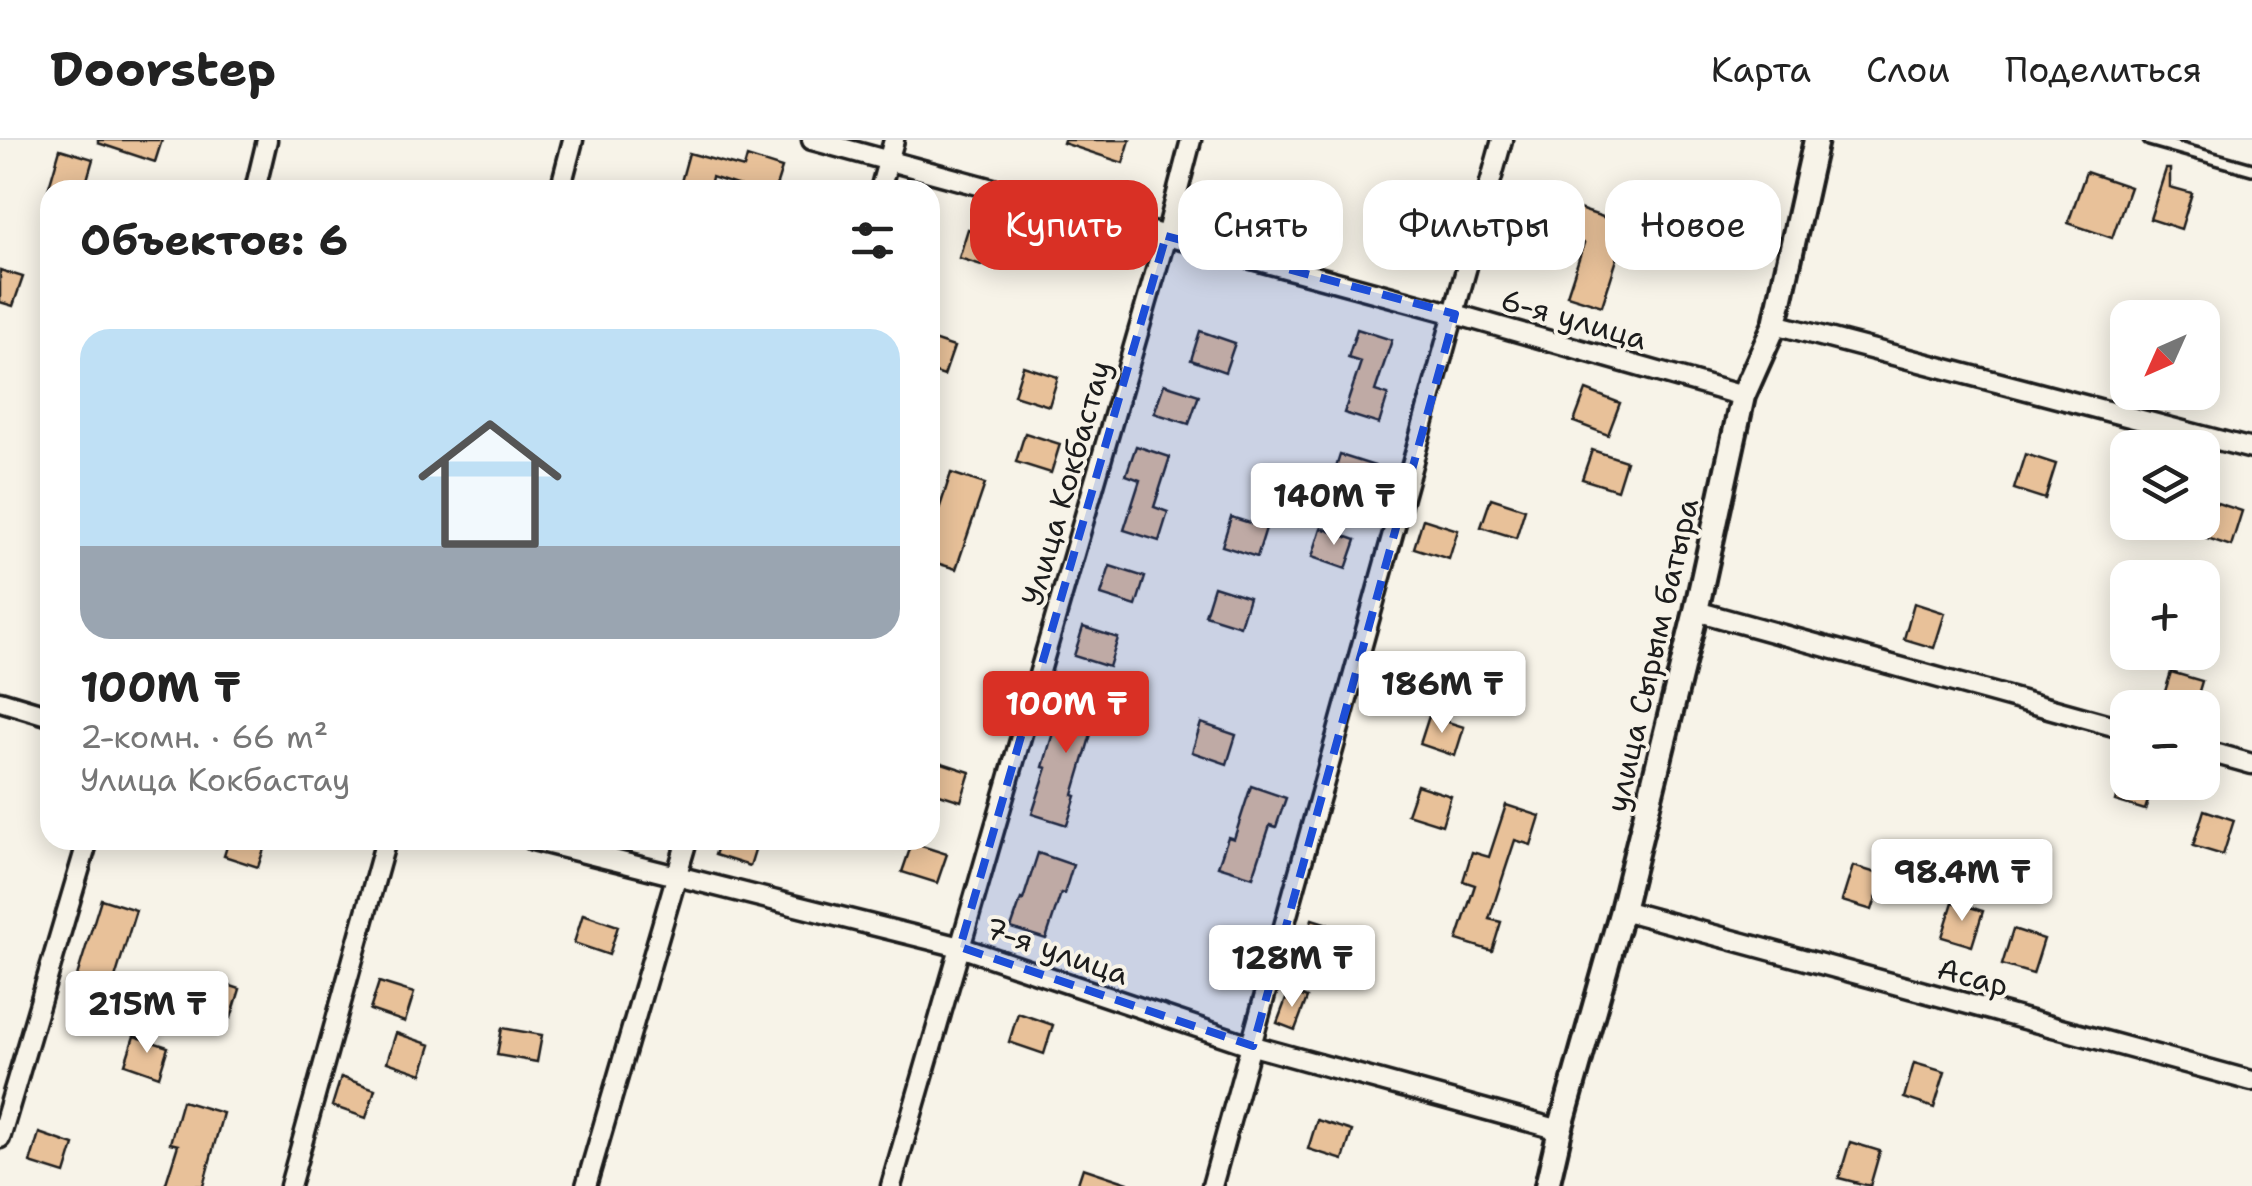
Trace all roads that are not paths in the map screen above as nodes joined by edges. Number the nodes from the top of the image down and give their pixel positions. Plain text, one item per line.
1 (268, 140) edge
2 (573, 140) edge
3 (812, 140) edge
4 (894, 140) edge
5 (1191, 140) edge
6 (1502, 140) edge
7 (1816, 140) edge
8 (2149, 140) edge
9 (889, 161) junction
10 (2252, 169) edge
11 (258, 180) edge
12 (563, 180) edge
13 (883, 180) edge
14 (1166, 236) junction
15 (1455, 314) junction
16 (1774, 324) junction
17 (1743, 396) junction
18 (2252, 449) edge
19 (1696, 611) junction
20 (0, 701) edge
21 (40, 713) edge
22 (2110, 725) edge
23 (2220, 755) edge
24 (2252, 764) edge
25 (85, 850) edge
26 (383, 850) edge
27 (572, 850) edge
28 (684, 850) edge
29 (676, 876) junction
30 (1622, 910) junction
31 (960, 947) junction
32 (1253, 1046) junction
33 (2252, 1080) edge
34 (1560, 1130) junction
35 (0, 1138) edge
36 (290, 1186) edge
37 (586, 1186) edge
38 (892, 1186) edge
39 (1212, 1186) edge
40 (1547, 1186) edge

1 - 11 street
2 - 12 street
3 - 9 street, 6-я улица
4 - 9 street
5 - 14 street, Улица Кокбастау
6 - 15 street
7 - 16 street, улица Сырым батыра
8 - 10 lane
9 - 13 street
9 - 14 street, 6-я улица
14 - 15 street, 6-я улица
14 - 31 street, Улица Кокбастау
15 - 17 street, 6-я улица
15 - 32 street
16 - 17 street, улица Сырым батыра
16 - 18 street
17 - 19 street, улица Сырым батыра
19 - 22 street
19 - 30 street, улица Сырым батыра
20 - 21 street
23 - 24 street
25 - 35 street
26 - 36 street
27 - 29 street, 7-я улица
28 - 29 street
29 - 31 street, 7-я улица
29 - 37 street
30 - 33 street, Асар
30 - 34 street, улица Сырым батыра
31 - 32 street, 7-я улица
31 - 38 street, Улица Кокбастау
32 - 34 street, 7-я улица
32 - 39 street
34 - 40 street, улица Сырым батыра

